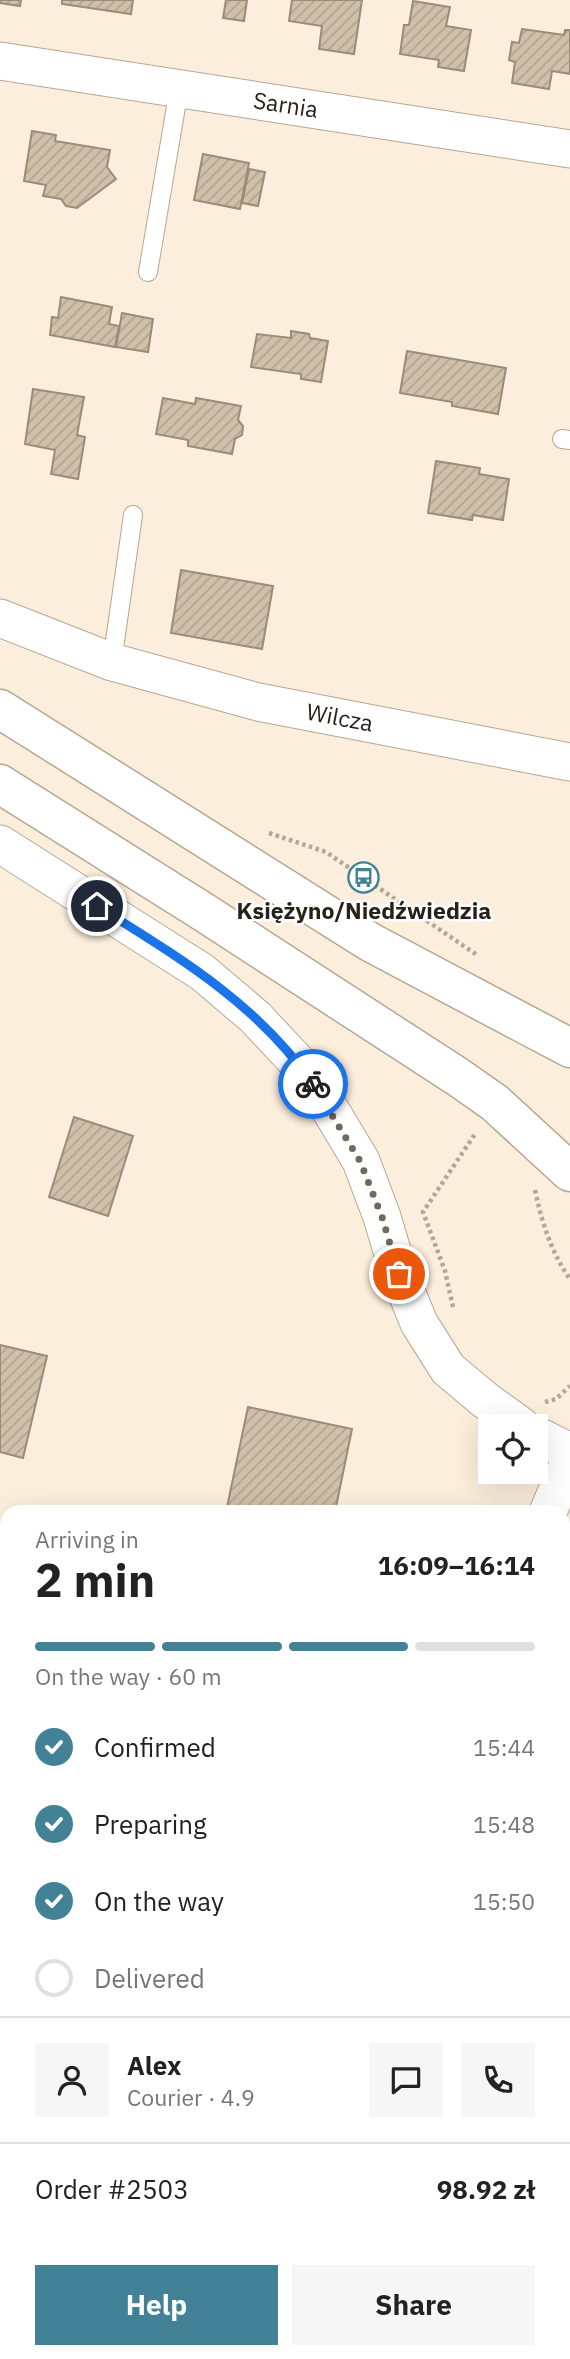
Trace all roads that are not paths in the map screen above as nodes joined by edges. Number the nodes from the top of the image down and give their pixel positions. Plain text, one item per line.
1 (0, 61) edge
2 (179, 89) junction
3 (570, 149) edge
4 (148, 272) dead end
5 (133, 515) dead end
6 (0, 618) edge
7 (112, 662) junction
8 (0, 709) edge
9 (570, 762) edge
10 (0, 784) edge
11 (0, 844) edge
12 (570, 1048) edge
13 (570, 1172) edge
14 (517, 1414) edge
15 (548, 1434) edge
16 (570, 1452) edge
17 (570, 1460) edge
18 (551, 1505) edge

1 - 2 street, Sarnia
2 - 3 street, Sarnia
2 - 4 lane
5 - 7 lane
6 - 7 street, Wilcza
7 - 9 street, Wilcza
8 - 12 main road
10 - 13 main road
11 - 14 street
15 - 16 street
17 - 18 street

